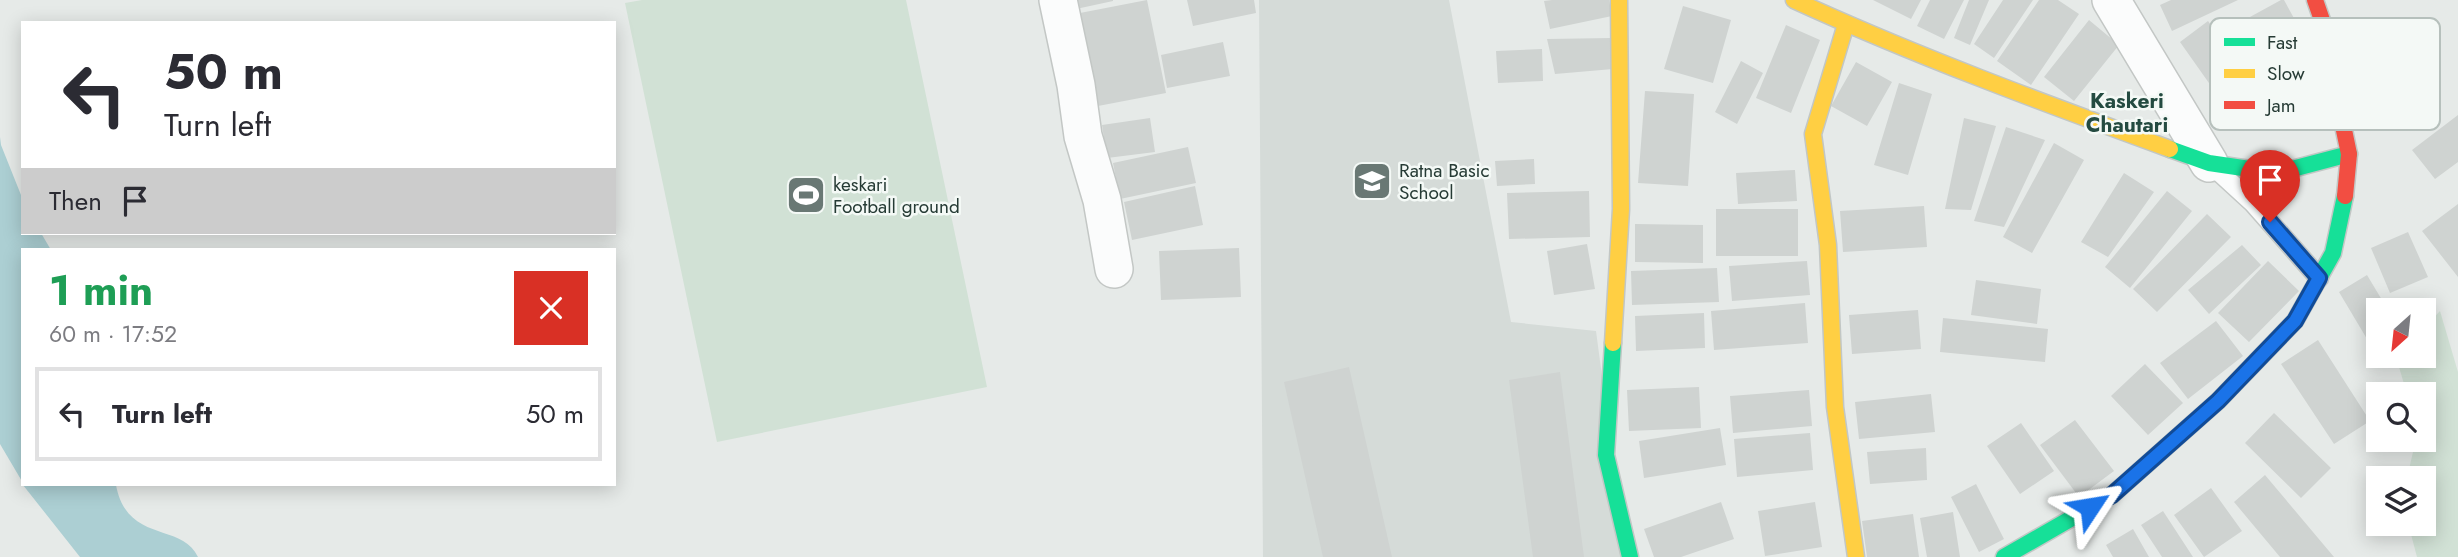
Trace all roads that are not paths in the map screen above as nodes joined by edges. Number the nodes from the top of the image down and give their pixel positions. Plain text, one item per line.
1 (1058, 0) edge
2 (1619, 0) edge
3 (1794, 0) edge
4 (2111, 0) edge
5 (2315, 0) edge
6 (2321, 18) edge
7 (1846, 24) junction
8 (2344, 130) edge
9 (2349, 154) junction
10 (2209, 163) junction
11 (1114, 269) dead end
12 (2319, 278) junction
13 (1630, 557) edge
14 (1856, 557) edge
15 (2004, 557) edge

1 - 11 street
2 - 13 street
3 - 7 street
4 - 10 street
5 - 6 street
7 - 10 street
7 - 14 street
8 - 9 street
9 - 10 street
9 - 12 street
10 - 12 lane
12 - 15 street

